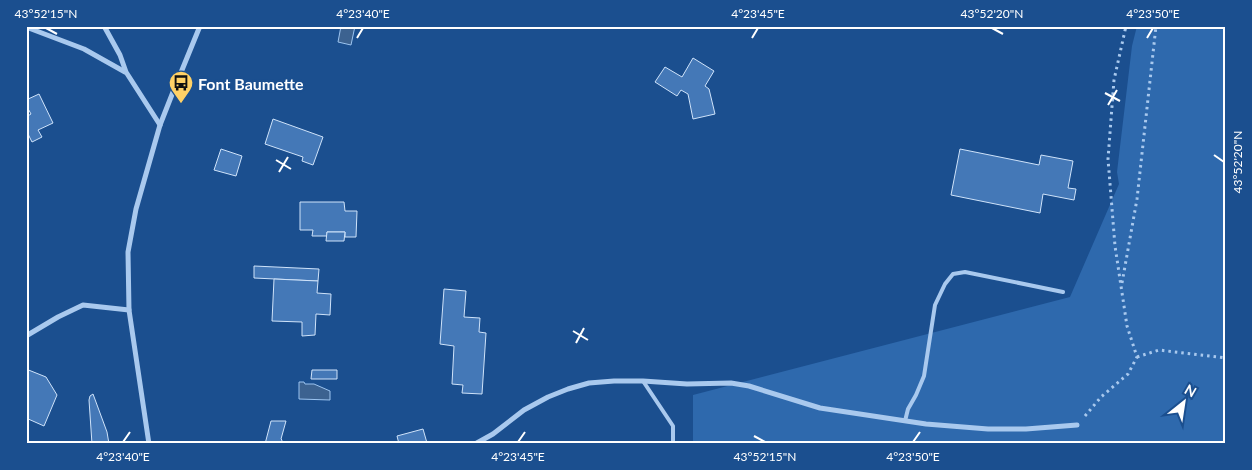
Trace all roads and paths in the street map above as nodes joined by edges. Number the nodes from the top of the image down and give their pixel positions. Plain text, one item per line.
1 (104, 26) edge
2 (200, 26) edge
3 (1126, 26) edge
4 (1156, 26) edge
5 (26, 27) edge
6 (126, 72) junction
7 (160, 125) junction
8 (1121, 287) junction
9 (1063, 292) dead end
10 (129, 310) junction
11 (26, 336) edge
12 (1136, 357) junction
13 (1224, 358) edge
14 (1226, 363) edge
15 (643, 381) junction
16 (905, 421) junction
17 (1076, 425) joint
18 (149, 444) edge
19 (475, 444) edge
20 (673, 444) edge

1 - 6 street
2 - 7 street
3 - 8 path
4 - 8 path
5 - 6 street
6 - 7 street
7 - 10 street
8 - 12 path
9 - 16 lane
10 - 11 street
10 - 18 street
12 - 13 path
12 - 17 path
13 - 14 path
15 - 16 street
15 - 19 street
15 - 20 lane
16 - 17 street

